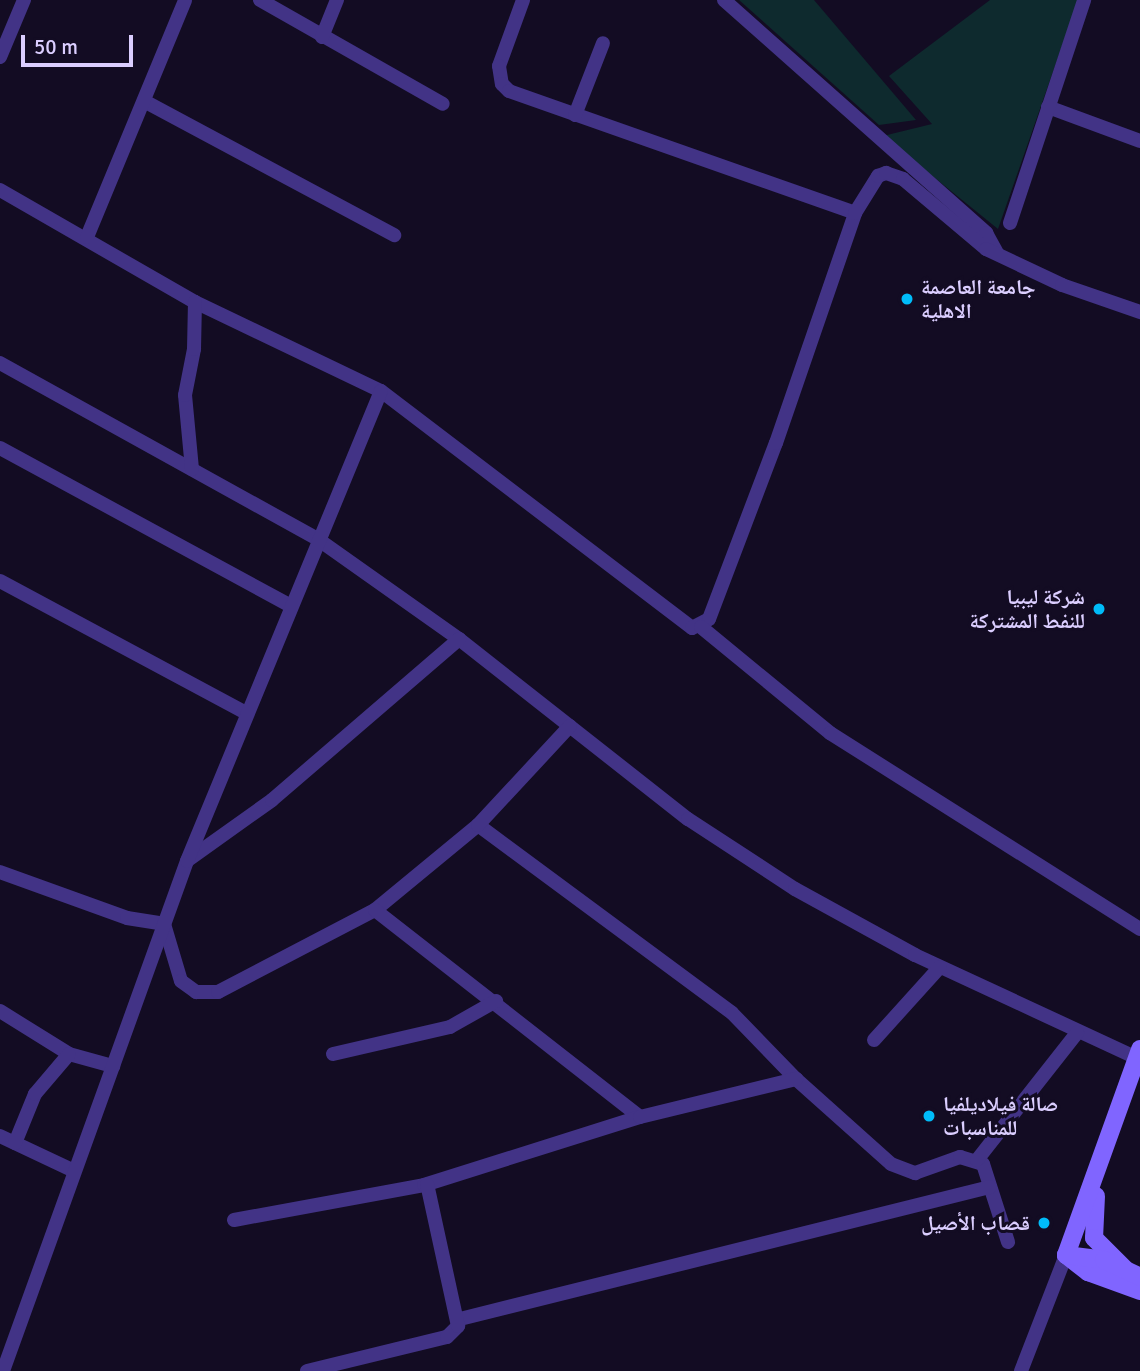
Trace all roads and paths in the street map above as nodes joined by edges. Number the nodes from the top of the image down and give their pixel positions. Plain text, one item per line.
1 (24, 0) edge
2 (185, 0) edge
3 (260, 0) edge
4 (337, 0) edge
5 (523, 0) edge
6 (724, 0) edge
7 (1084, 0) edge
8 (322, 37) junction
9 (603, 43) dead end
10 (0, 57) edge
11 (144, 101) junction
12 (443, 104) dead end
13 (1048, 107) junction
14 (575, 115) junction
15 (1140, 141) edge
16 (0, 190) edge
17 (855, 213) junction
18 (1010, 223) dead end
19 (394, 235) dead end
20 (86, 237) junction
21 (997, 253) junction
22 (194, 302) junction
23 (1140, 313) edge
24 (0, 363) edge
25 (381, 391) junction
26 (0, 448) edge
27 (192, 469) junction
28 (319, 540) junction
29 (0, 582) edge
30 (289, 605) junction
31 (701, 627) junction
32 (459, 639) junction
33 (246, 713) junction
34 (570, 726) junction
35 (478, 825) junction
36 (187, 861) junction
37 (0, 872) edge
38 (375, 910) junction
39 (164, 924) junction
40 (1140, 929) edge
41 (940, 967) junction
42 (496, 1001) junction
43 (0, 1011) edge
44 (1077, 1033) junction
45 (874, 1040) dead end
46 (1138, 1053) edge
47 (69, 1054) junction
48 (332, 1054) dead end
49 (113, 1066) junction
50 (796, 1079) junction
51 (640, 1117) junction
52 (0, 1136) edge
53 (15, 1143) junction
54 (1101, 1159) junction
55 (977, 1160) junction
56 (72, 1170) junction
57 (427, 1184) junction
58 (990, 1187) junction
59 (234, 1220) dead end
60 (1008, 1242) dead end
61 (1066, 1255) junction
62 (1133, 1274) edge
63 (1140, 1291) edge
64 (460, 1318) junction
65 (3, 1371) edge
66 (307, 1371) edge
67 (1021, 1371) edge

1 - 10 street
2 - 11 street
3 - 8 street
4 - 8 street
5 - 14 street
6 - 21 street
7 - 13 street
8 - 12 street
9 - 14 street
11 - 19 street
11 - 20 street
13 - 15 street
13 - 18 street
14 - 17 street
16 - 20 street
17 - 21 street
17 - 31 street
20 - 22 street
21 - 23 street
22 - 25 street
22 - 27 street
24 - 27 street
25 - 28 street
25 - 31 street
26 - 30 street
27 - 28 street
28 - 30 street
28 - 32 street
29 - 33 street
30 - 33 street
31 - 40 street
32 - 34 street
32 - 36 street
33 - 36 street
34 - 35 street
34 - 41 street
35 - 38 street
35 - 50 street
36 - 39 street
37 - 39 street
38 - 39 street
38 - 42 street
39 - 49 street
41 - 44 street
41 - 45 street
42 - 48 street
42 - 51 street
43 - 47 street
44 - 46 street
44 - 55 street
46 - 54 street
47 - 49 street
47 - 53 street
49 - 56 street
50 - 51 street
50 - 55 street
51 - 57 street
52 - 53 street
53 - 56 street
54 - 61 street
54 - 62 street
55 - 58 street
56 - 65 street
57 - 59 street
57 - 64 street
58 - 60 street
58 - 64 street
61 - 62 street
61 - 63 street
61 - 67 street
64 - 66 street

